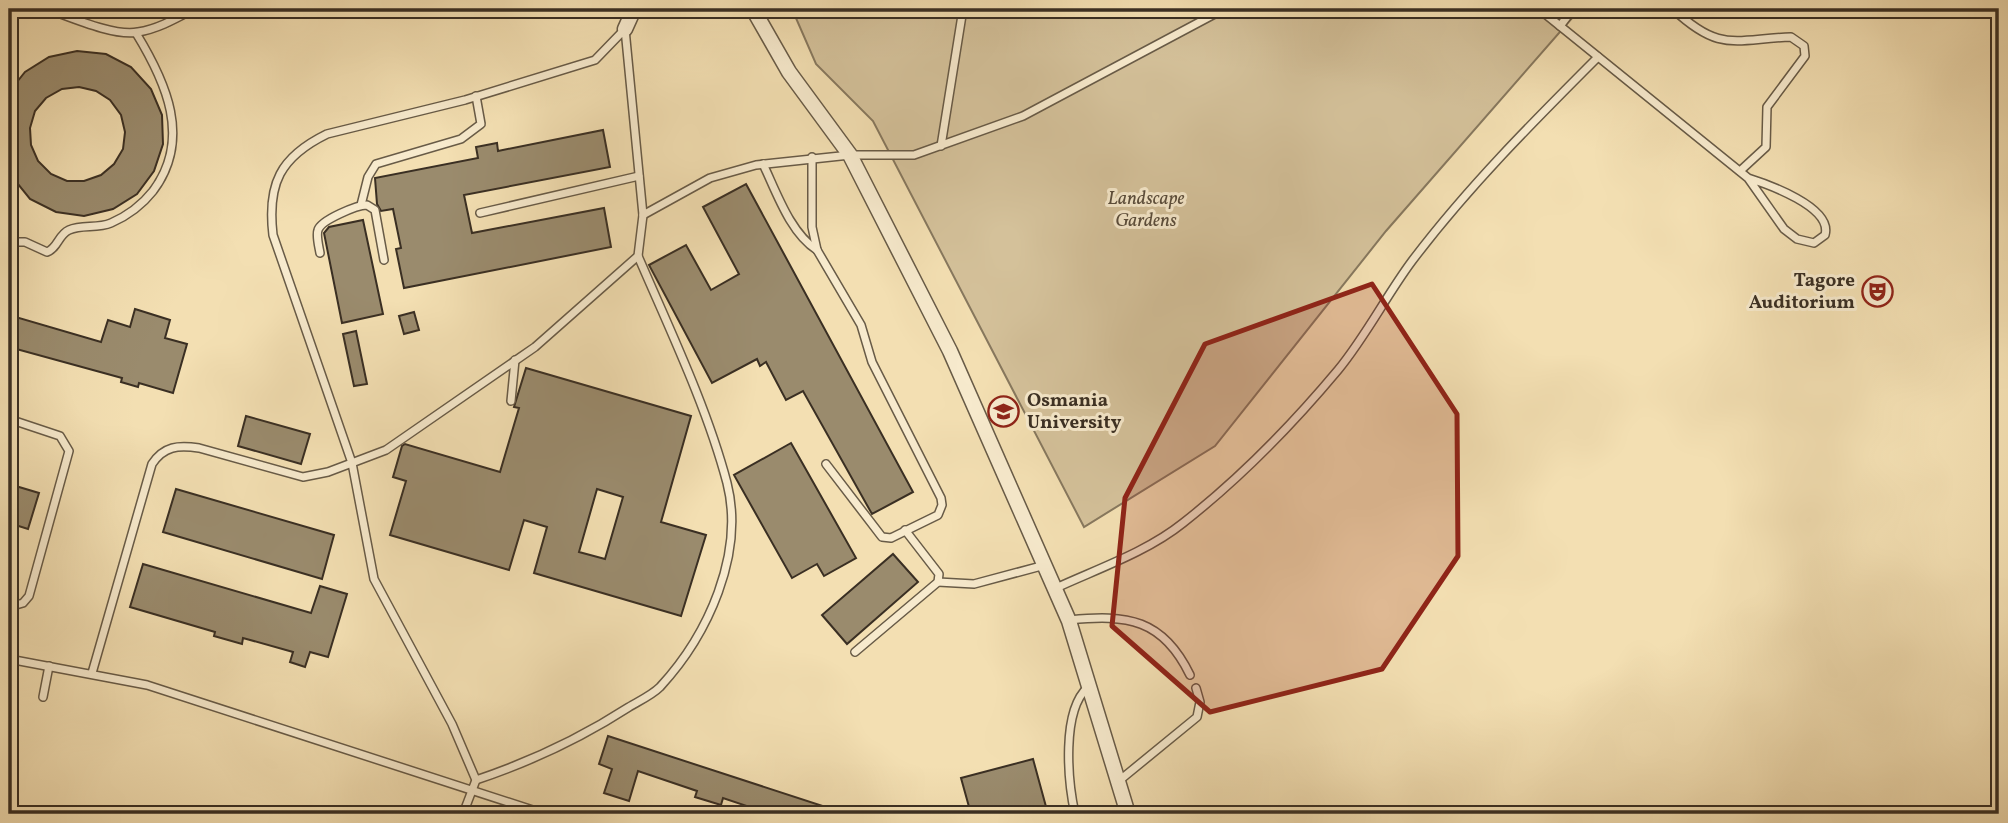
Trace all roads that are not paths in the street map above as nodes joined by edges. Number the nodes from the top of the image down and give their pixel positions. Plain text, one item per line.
1 (47, 9) edge
2 (194, 9) edge
3 (634, 9) edge
4 (753, 9) edge
5 (963, 9) edge
6 (1224, 9) edge
7 (1539, 9) edge
8 (1573, 9) edge
9 (1673, 9) edge
10 (1560, 26) junction
11 (625, 29) junction
12 (136, 33) junction
13 (1598, 57) junction
14 (476, 96) junction
15 (941, 146) junction
16 (850, 155) junction
17 (812, 158) junction
18 (763, 164) junction
19 (1740, 171) junction
20 (639, 176) junction
21 (1748, 178) junction
22 (361, 205) junction
23 (480, 213) dead end
24 (643, 215) junction
25 (9, 243) edge
26 (817, 250) junction
27 (320, 253) dead end
28 (638, 256) junction
29 (384, 260) dead end
30 (515, 360) junction
31 (511, 401) dead end
32 (9, 419) edge
33 (352, 463) junction
34 (826, 464) dead end
35 (905, 530) junction
36 (1045, 565) junction
37 (938, 582) junction
38 (1056, 588) junction
39 (9, 607) edge
40 (1069, 621) junction
41 (855, 652) dead end
42 (9, 659) edge
43 (49, 666) junction
44 (92, 673) junction
45 (1190, 676) dead end
46 (1090, 685) junction
47 (1196, 688) dead end
48 (43, 697) dead end
49 (476, 780) junction
50 (1120, 780) junction
51 (472, 788) junction
52 (463, 814) edge
53 (545, 814) edge
54 (1075, 814) edge
55 (1128, 814) edge

1 - 12 lane
2 - 12 lane
3 - 11 street
4 - 16 street
5 - 15 lane
6 - 15 lane
7 - 10 lane
8 - 10 lane
9 - 19 lane
10 - 13 lane
11 - 14 lane
11 - 20 lane
12 - 25 lane
13 - 19 lane
13 - 38 lane
14 - 22 lane
14 - 33 lane
15 - 16 lane
16 - 17 lane
16 - 36 street
17 - 18 lane
17 - 26 lane
18 - 24 lane
18 - 26 lane
19 - 21 lane
20 - 23 lane
20 - 24 lane
21 - 21 lane
22 - 27 lane
22 - 29 lane
24 - 28 lane
26 - 35 lane
28 - 30 lane
28 - 49 lane
30 - 31 lane
30 - 33 lane
32 - 39 lane
33 - 44 lane
33 - 49 lane
34 - 35 lane
35 - 37 lane
36 - 37 lane
36 - 38 street
37 - 41 lane
38 - 40 street
40 - 45 lane
40 - 46 street
42 - 43 lane
43 - 44 lane
43 - 48 lane
44 - 51 lane
46 - 50 street
46 - 54 lane
47 - 50 lane
49 - 51 lane
50 - 55 street
51 - 52 lane
51 - 53 lane

